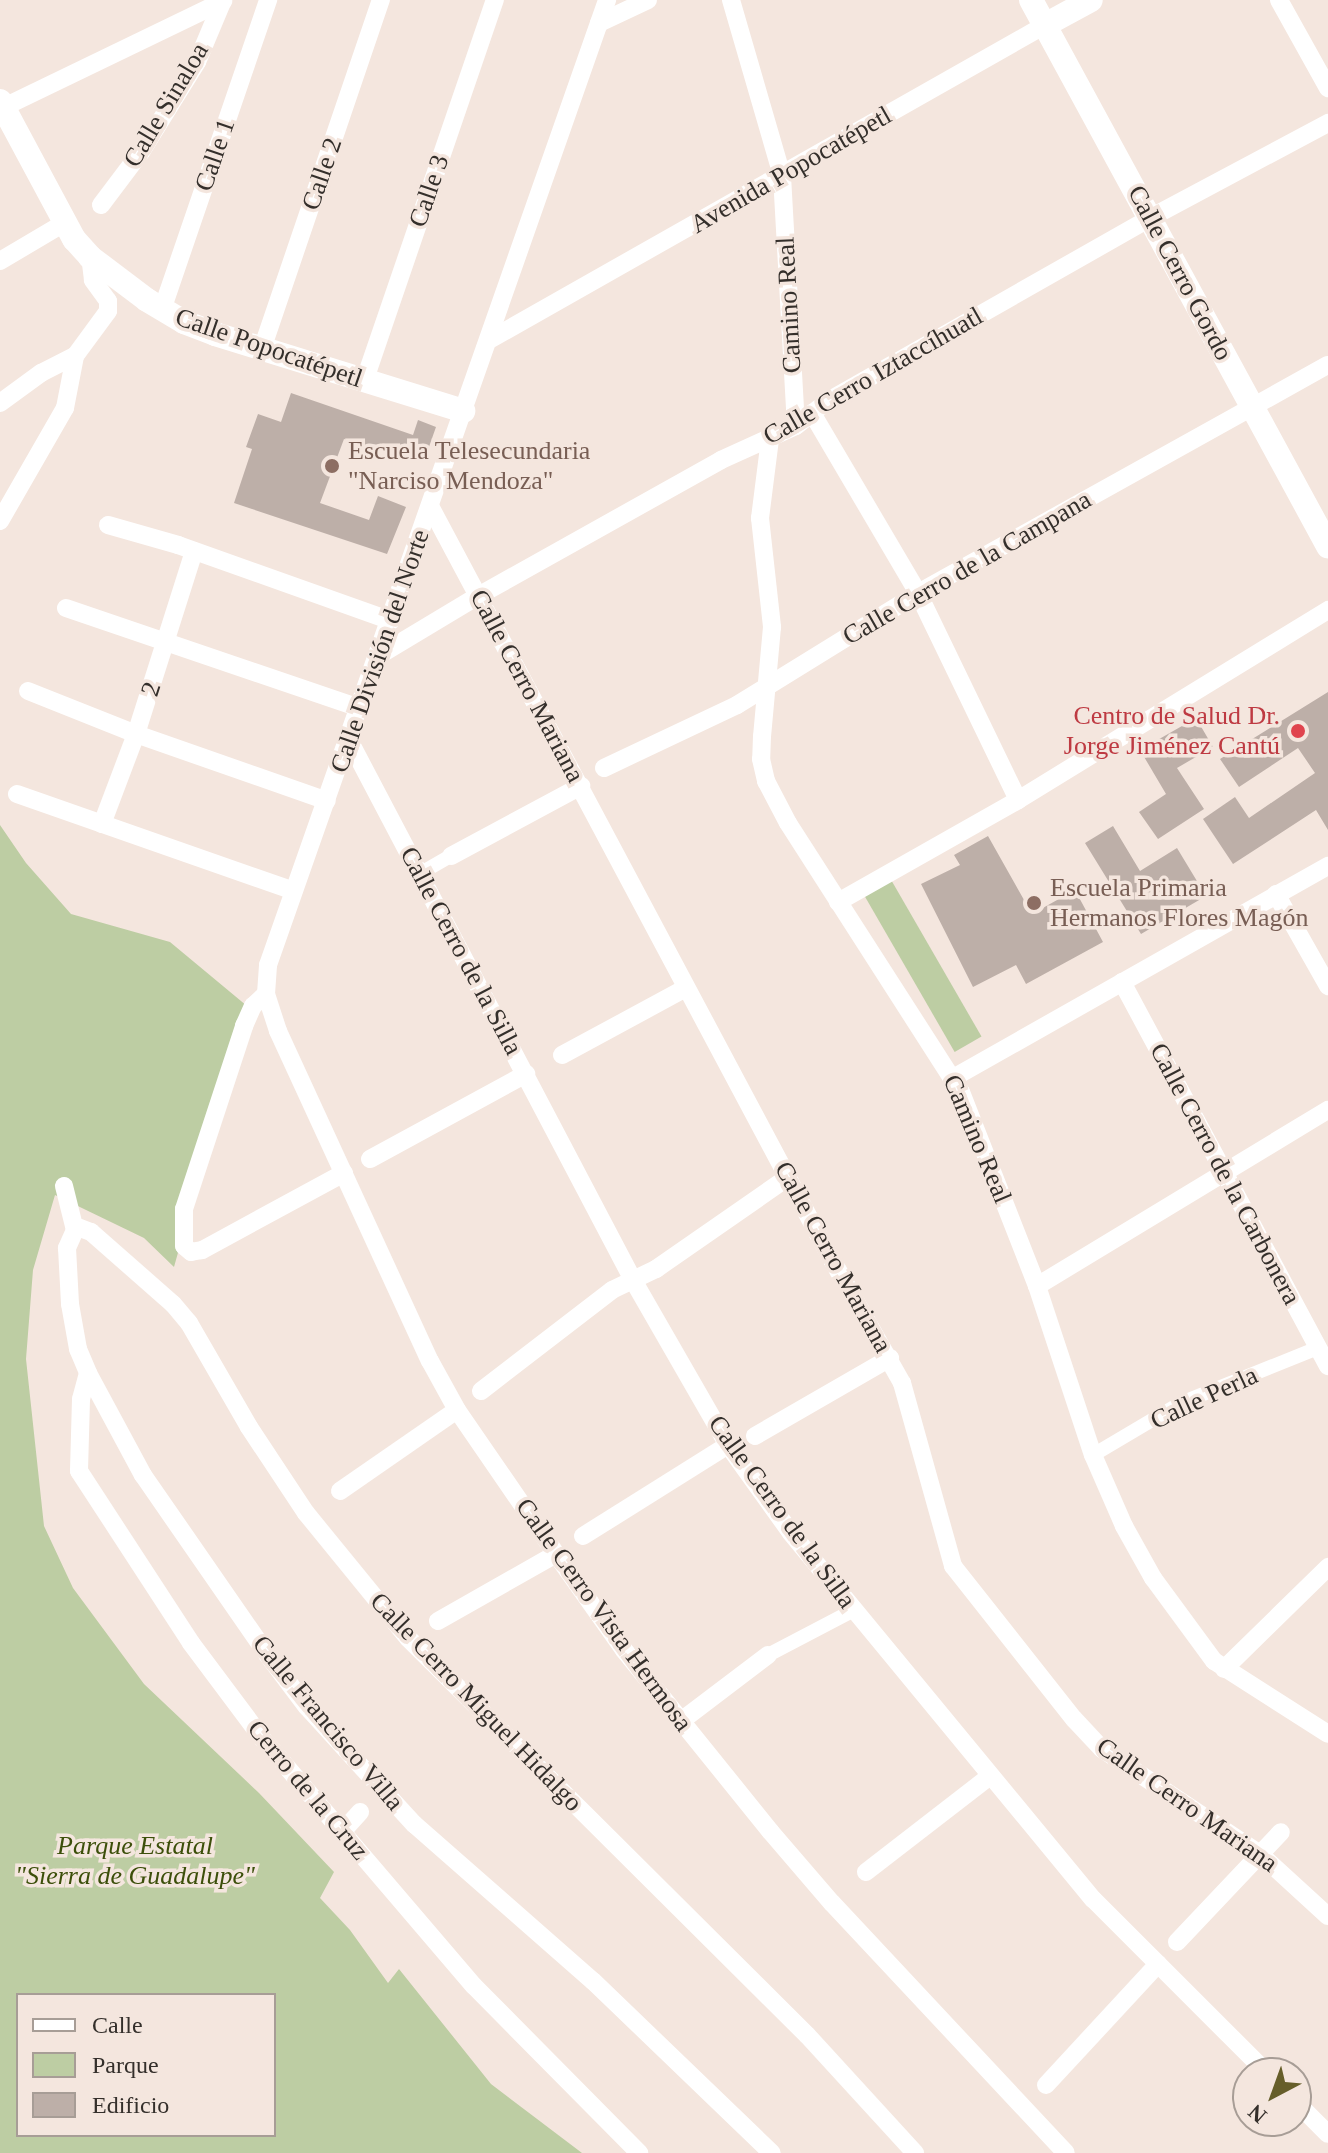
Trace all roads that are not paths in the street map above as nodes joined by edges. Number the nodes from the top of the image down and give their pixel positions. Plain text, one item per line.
1 (223, 0) edge
2 (268, 0) edge
3 (381, 0) edge
4 (495, 0) edge
5 (607, 0) edge
6 (648, 0) edge
7 (731, 0) edge
8 (1031, 0) edge
9 (1091, 0) edge
10 (1279, 0) edge
11 (599, 23) junction
12 (1045, 25) junction
13 (1328, 88) edge
14 (1, 105) edge
15 (1328, 123) edge
16 (782, 176) junction
17 (101, 205) dead end
18 (1150, 218) junction
19 (66, 222) junction
20 (90, 257) junction
21 (0, 261) edge
22 (162, 310) junction
23 (491, 339) junction
24 (262, 349) junction
25 (75, 356) junction
26 (1328, 365) edge
27 (364, 382) junction
28 (0, 403) edge
29 (1251, 405) junction
30 (463, 411) junction
31 (812, 413) junction
32 (796, 426) junction
33 (770, 439) junction
34 (430, 506) junction
35 (0, 521) edge
36 (108, 525) dead end
37 (1328, 546) edge
38 (194, 551) junction
39 (918, 593) junction
40 (478, 596) junction
41 (66, 608) dead end
42 (1328, 610) edge
43 (391, 621) junction
44 (166, 642) junction
45 (378, 656) junction
46 (768, 686) junction
47 (28, 691) dead end
48 (360, 708) junction
49 (136, 734) junction
50 (349, 740) junction
51 (604, 768) dead end
52 (581, 786) junction
53 (17, 794) dead end
54 (1018, 800) junction
55 (327, 801) junction
56 (102, 824) junction
57 (451, 856) joint
58 (1328, 866) edge
59 (421, 873) junction
60 (294, 891) junction
61 (1276, 894) junction
62 (838, 902) junction
63 (1122, 982) junction
64 (1328, 986) edge
65 (686, 988) junction
66 (266, 994) junction
67 (562, 1055) dead end
68 (526, 1074) junction
69 (953, 1078) junction
70 (1328, 1110) edge
71 (370, 1159) dead end
72 (344, 1173) junction
73 (1223, 1173) junction
74 (787, 1178) junction
75 (64, 1186) dead end
76 (75, 1230) junction
77 (633, 1280) junction
78 (1037, 1286) junction
79 (1318, 1348) junction
80 (890, 1358) junction
81 (1328, 1366) edge
82 (88, 1373) junction
83 (481, 1391) dead end
84 (457, 1410) junction
85 (755, 1436) joint
86 (728, 1445) junction
87 (1093, 1455) junction
88 (340, 1491) dead end
89 (583, 1536) dead end
90 (556, 1554) junction
91 (1328, 1567) edge
92 (854, 1610) junction
93 (438, 1621) dead end
94 (768, 1655) joint
95 (1224, 1669) junction
96 (681, 1721) junction
97 (1328, 1734) edge
98 (989, 1777) junction
99 (360, 1812) dead end
100 (342, 1832) junction
101 (1281, 1832) dead end
102 (1260, 1854) junction
103 (866, 1872) dead end
104 (1328, 1916) edge
105 (1177, 1942) dead end
106 (1158, 1964) junction
107 (1251, 2057) edge
108 (1046, 2085) dead end
109 (1312, 2118) edge
110 (1328, 2134) edge
111 (639, 2153) edge
112 (772, 2153) edge
113 (915, 2153) edge
114 (1066, 2153) edge

1 - 14 street
1 - 17 street, Calle Sinaloa
2 - 22 street, Calle 1
3 - 24 street, Calle 2
4 - 27 street, Calle 3
5 - 11 street, Calle División del Norte
6 - 11 street
7 - 16 street, Camino Real
8 - 12 street, Calle Cerro Gordo
9 - 12 street, Avenida Popocatépetl
10 - 13 street
11 - 23 street, Calle División del Norte
12 - 16 street, Avenida Popocatépetl
12 - 18 street, Calle Cerro Gordo
14 - 19 street, Calle Popocatépetl
15 - 18 street, Calle Cerro Iztaccíhuatl
16 - 23 street, Avenida Popocatépetl
16 - 32 street, Camino Real
18 - 29 street, Calle Cerro Gordo
18 - 31 street, Calle Cerro Iztaccíhuatl
19 - 20 street, Calle Popocatépetl
19 - 21 street
20 - 22 street, Calle Popocatépetl
20 - 25 street
22 - 24 street, Calle Popocatépetl
23 - 30 street, Calle División del Norte
24 - 27 street, Calle Popocatépetl
25 - 28 street
25 - 35 street
26 - 29 street, Calle Cerro de la Campana
27 - 30 street, Calle Popocatépetl
29 - 37 street, Calle Cerro Gordo
29 - 39 street, Calle Cerro de la Campana
30 - 34 street, Calle División del Norte
31 - 32 street, Calle Cerro Iztaccíhuatl
31 - 39 street
32 - 33 street, Calle Cerro Iztaccíhuatl
33 - 40 street, Calle Cerro Iztaccíhuatl
33 - 46 street, Camino Real
34 - 40 street, Calle Cerro Mariana
34 - 43 street, Calle División del Norte
36 - 38 street
38 - 43 street
38 - 44 street, 2
39 - 46 street, Calle Cerro de la Campana
39 - 54 street
40 - 45 street, Calle Cerro Iztaccíhuatl
40 - 52 street, Calle Cerro Mariana
41 - 44 street
42 - 54 street
43 - 45 street, Calle División del Norte
44 - 48 street
44 - 49 street, 2
45 - 48 street, Calle División del Norte
46 - 51 street, Calle Cerro de la Campana
46 - 62 street, Camino Real
47 - 49 street
48 - 50 street, Calle División del Norte
49 - 55 street
49 - 56 street, 2
50 - 55 street, Calle División del Norte
50 - 59 street, Calle Cerro de la Silla
52 - 57 street
52 - 65 street, Calle Cerro Mariana
53 - 56 street
54 - 62 street
55 - 60 street, Calle División del Norte
56 - 60 street
57 - 59 street
58 - 61 street
59 - 68 street, Calle Cerro de la Silla
60 - 66 street, Calle División del Norte
61 - 63 street
61 - 64 street
62 - 69 street, Camino Real
63 - 69 street
63 - 73 street, Calle Cerro de la Carbonera
65 - 67 street
65 - 74 street, Calle Cerro Mariana
66 - 72 street, Calle Cerro Vista Hermosa
66 - 72 street, Calle División del Norte
68 - 71 street
68 - 77 street, Calle Cerro de la Silla
69 - 78 street, Camino Real
70 - 73 street
72 - 84 street, Calle Cerro Vista Hermosa
73 - 78 street
73 - 79 street, Calle Cerro de la Carbonera
74 - 77 street
74 - 80 street, Calle Cerro Mariana
75 - 76 street, Calle Francisco Villa
76 - 82 street, Calle Francisco Villa
76 - 113 street, Calle Cerro Miguel Hidalgo
77 - 83 street
77 - 86 street, Calle Cerro de la Silla
78 - 87 street, Camino Real
79 - 81 street, Calle Cerro de la Carbonera
79 - 87 street, Calle Perla
80 - 85 street
80 - 102 street, Calle Cerro Mariana
82 - 100 street, Cerro de la Cruz
82 - 112 street, Calle Francisco Villa
84 - 88 street
84 - 90 street, Calle Cerro Vista Hermosa
85 - 86 street
86 - 89 street
86 - 92 street, Calle Cerro de la Silla
87 - 95 street, Camino Real
90 - 93 street
90 - 96 street, Calle Cerro Vista Hermosa
91 - 95 street
92 - 94 street
92 - 98 street, Calle Cerro de la Silla
94 - 96 street
95 - 97 street, Camino Real
96 - 114 street, Calle Cerro Vista Hermosa
98 - 103 street
98 - 106 street, Calle Cerro de la Silla
99 - 100 street
100 - 111 street, Cerro de la Cruz
101 - 102 street
102 - 104 street, Calle Cerro Mariana
102 - 105 street
106 - 107 street, Calle Cerro de la Silla
106 - 108 street
109 - 110 street

